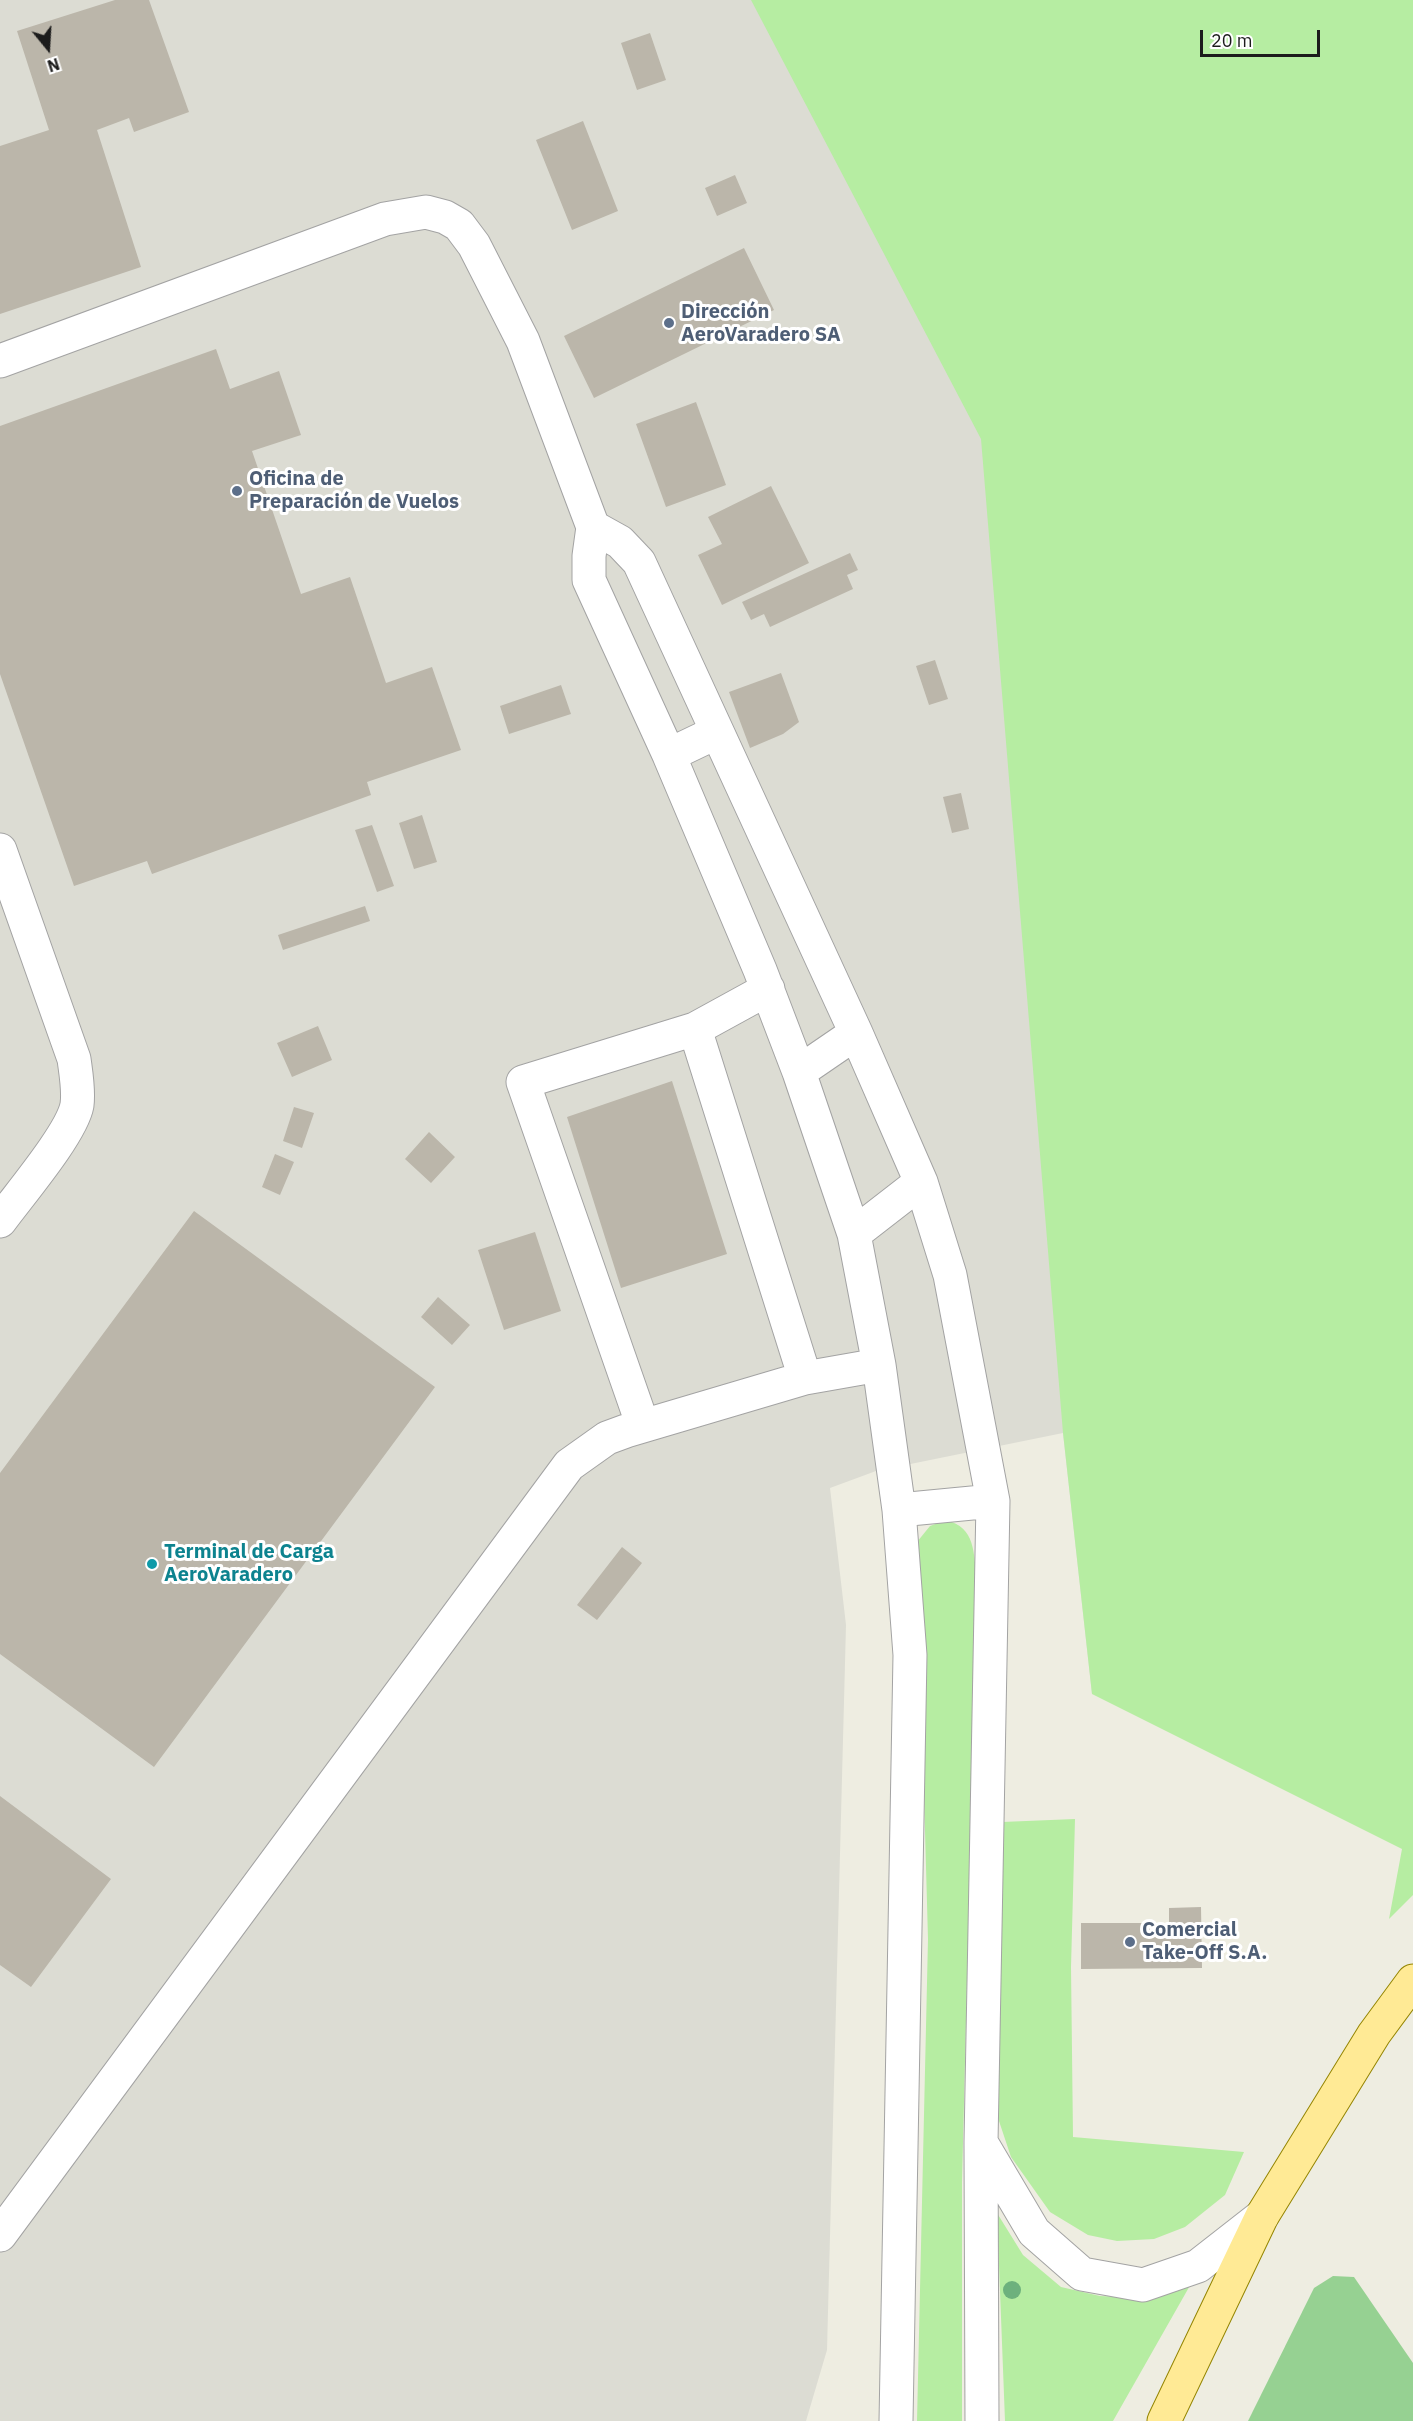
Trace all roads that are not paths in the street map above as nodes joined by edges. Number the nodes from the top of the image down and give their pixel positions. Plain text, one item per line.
1 (0, 361) edge
2 (593, 527) junction
3 (717, 732) junction
4 (669, 755) junction
5 (0, 850) edge
6 (768, 989) junction
7 (695, 1029) junction
8 (856, 1033) junction
9 (799, 1072) junction
10 (921, 1182) junction
11 (0, 1221) edge
12 (854, 1234) junction
13 (879, 1365) junction
14 (805, 1378) junction
15 (643, 1426) junction
16 (993, 1501) junction
17 (899, 1510) junction
18 (1413, 1981) edge
19 (981, 2142) junction
20 (1262, 2216) junction
21 (0, 2235) edge
22 (896, 2421) edge
23 (982, 2421) edge
24 (1164, 2421) edge

1 - 2 street
2 - 3 street
2 - 4 street
3 - 4 street
3 - 8 street
4 - 6 street
5 - 11 street
6 - 7 street
6 - 9 street
7 - 14 street
7 - 15 street
8 - 9 street
8 - 10 street
9 - 12 street
10 - 12 street
10 - 16 street
12 - 13 street
13 - 14 street
13 - 17 street
14 - 15 street
15 - 21 street
16 - 17 street
16 - 19 street
17 - 22 street
18 - 20 main road
19 - 20 street
19 - 23 street
20 - 24 main road

